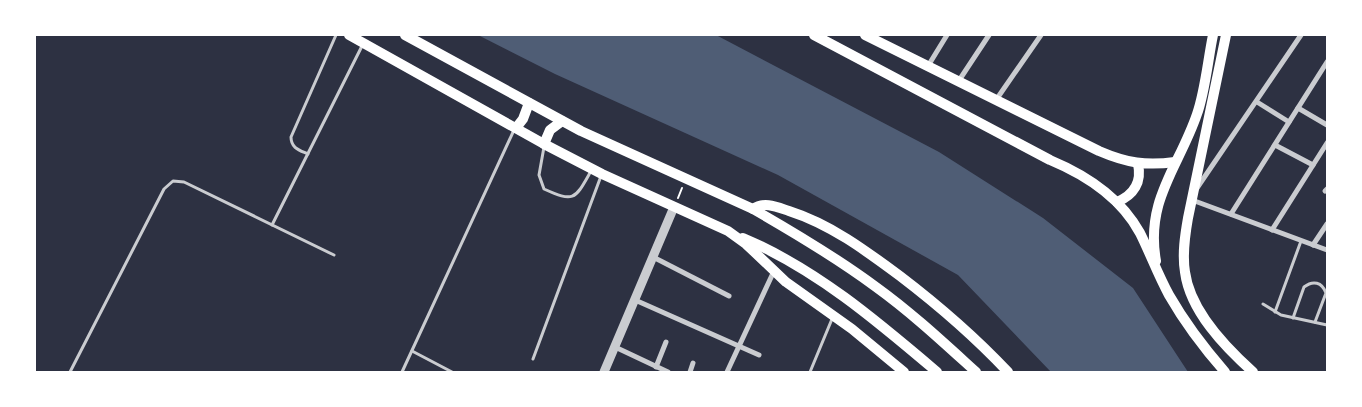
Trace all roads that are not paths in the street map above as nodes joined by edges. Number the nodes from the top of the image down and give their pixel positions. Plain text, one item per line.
1 (336, 35) edge
2 (349, 35) edge
3 (405, 35) edge
4 (814, 35) edge
5 (865, 35) edge
6 (947, 35) edge
7 (989, 35) edge
8 (1040, 35) edge
9 (1212, 35) edge
10 (1226, 35) edge
11 (1301, 35) edge
12 (883, 39) edge
13 (364, 43) junction
14 (1327, 62) edge
15 (928, 66) junction
16 (958, 82) junction
17 (996, 100) junction
18 (1257, 102) junction
19 (529, 103) junction
20 (1298, 108) junction
21 (562, 121) junction
22 (1289, 122) junction
23 (1327, 125) edge
24 (516, 128) junction
25 (1327, 143) edge
26 (544, 144) junction
27 (1275, 145) junction
28 (308, 154) junction
29 (1176, 162) junction
30 (1138, 164) junction
31 (1313, 165) junction
32 (597, 171) junction
33 (1192, 197) junction
34 (1117, 202) junction
35 (674, 207) junction
36 (752, 210) junction
37 (1231, 214) junction
38 (1327, 224) edge
39 (272, 225) junction
40 (1272, 230) junction
41 (728, 232) junction
42 (1301, 241) junction
43 (1313, 246) junction
44 (1327, 250) edge
45 (334, 255) dead end
46 (653, 257) junction
47 (774, 271) junction
48 (1158, 271) junction
49 (729, 296) dead end
50 (635, 300) junction
51 (1264, 304) dead end
52 (1275, 312) junction
53 (833, 316) junction
54 (1294, 318) junction
55 (1315, 322) junction
56 (1327, 325) edge
57 (666, 342) dead end
58 (739, 346) junction
59 (615, 347) junction
60 (412, 351) junction
61 (759, 355) dead end
62 (533, 359) dead end
63 (694, 363) dead end
64 (656, 366) junction
65 (70, 372) edge
66 (402, 372) edge
67 (452, 372) edge
68 (604, 372) edge
69 (665, 372) edge
70 (690, 372) edge
71 (726, 372) edge
72 (810, 372) edge
73 (904, 372) edge
74 (937, 372) edge
75 (976, 372) edge
76 (1008, 372) edge
77 (1225, 372) edge
78 (1253, 372) edge

1 - 28 lane
2 - 13 main road
3 - 19 main road
4 - 34 main road
5 - 12 main road
6 - 15 street
7 - 16 street
8 - 17 street
9 - 29 main road
10 - 33 main road
11 - 18 street
12 - 15 main road
13 - 24 main road
13 - 28 lane
14 - 20 street
15 - 16 main road
16 - 17 main road
17 - 30 main road
18 - 22 street
18 - 33 street
19 - 21 main road
19 - 24 main road
20 - 22 street
20 - 23 street
21 - 26 main road
21 - 36 main road
22 - 27 street
24 - 26 main road
24 - 60 lane
25 - 31 street
26 - 32 main road
26 - 32 lane
27 - 31 street
27 - 37 street
28 - 39 lane
29 - 30 main road
29 - 48 main road
30 - 34 main road
31 - 40 street
32 - 35 main road
32 - 62 lane
33 - 37 street
33 - 78 main road
34 - 48 main road
35 - 41 main road
35 - 46 street
36 - 75 main road
36 - 76 main road
37 - 40 street
38 - 43 street
39 - 45 lane
39 - 65 lane
40 - 42 street
41 - 47 main road
41 - 74 main road
42 - 43 street
42 - 52 lane
43 - 44 street
46 - 49 street
46 - 50 street
47 - 53 main road
47 - 58 street
48 - 77 main road
50 - 58 street
50 - 59 street
51 - 52 lane
52 - 54 lane
53 - 72 lane
53 - 73 main road
54 - 55 lane
54 - 55 lane
55 - 56 lane
57 - 64 street
58 - 61 street
58 - 71 street
59 - 64 street
59 - 68 street
60 - 66 lane
60 - 67 lane
63 - 70 street
64 - 69 street

